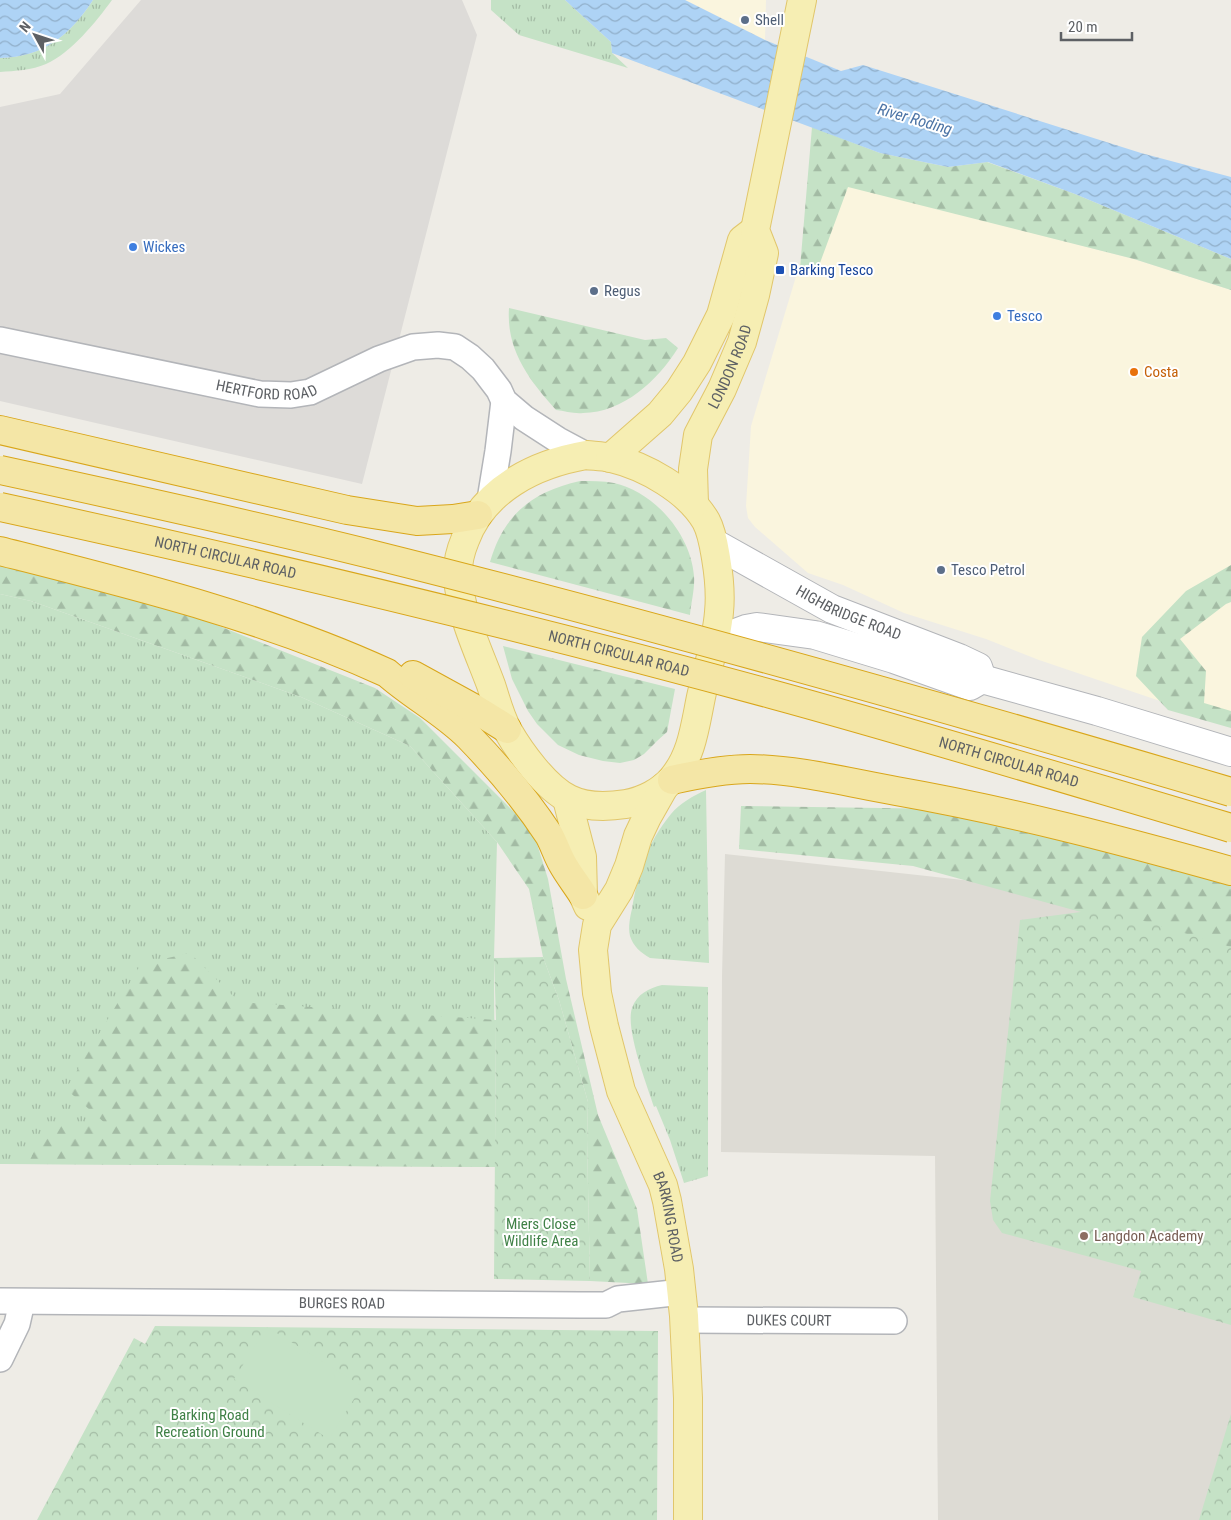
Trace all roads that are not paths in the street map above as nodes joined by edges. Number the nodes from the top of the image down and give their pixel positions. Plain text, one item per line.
1 (802, 0) edge
2 (755, 230) junction
3 (0, 340) edge
4 (504, 401) junction
5 (0, 430) edge
6 (598, 456) junction
7 (0, 470) edge
8 (694, 504) junction
9 (0, 507) edge
10 (484, 507) junction
11 (714, 543) junction
12 (0, 551) edge
13 (714, 641) junction
14 (387, 673) junction
15 (982, 679) junction
16 (507, 729) junction
17 (1231, 752) edge
18 (668, 783) junction
19 (1231, 792) edge
20 (567, 798) junction
21 (1231, 828) edge
22 (1231, 871) edge
23 (583, 895) junction
24 (597, 925) junction
25 (682, 1292) junction
26 (11, 1301) edge
27 (684, 1320) junction
28 (894, 1321) dead end
29 (0, 1359) edge
30 (688, 1520) edge

1 - 2 main road, LONDON ROAD
2 - 6 main road, LONDON ROAD
2 - 8 main road, LONDON ROAD
3 - 4 street, HERTFORD ROAD
4 - 6 street, HERTFORD ROAD
4 - 10 street
5 - 10 highway
6 - 8 main road
6 - 10 main road
7 - 19 highway, bridge
8 - 11 main road, BARKING ROAD
9 - 21 highway, NORTH CIRCULAR ROAD, bridge
10 - 16 main road
11 - 13 main road, BARKING ROAD
11 - 15 street, HIGHBRIDGE ROAD
12 - 14 highway
13 - 15 street, HIGHBRIDGE ROAD
13 - 18 main road, BARKING ROAD
14 - 16 highway
14 - 23 highway
15 - 17 street, HIGHBRIDGE ROAD
16 - 20 main road
18 - 20 main road
18 - 22 highway
18 - 24 main road, BARKING ROAD
20 - 23 main road
23 - 24 main road
24 - 25 main road, BARKING ROAD
25 - 26 street, BURGES ROAD
25 - 27 main road, BARKING ROAD
26 - 29 street
27 - 28 street, DUKES COURT
27 - 30 main road, BARKING ROAD

